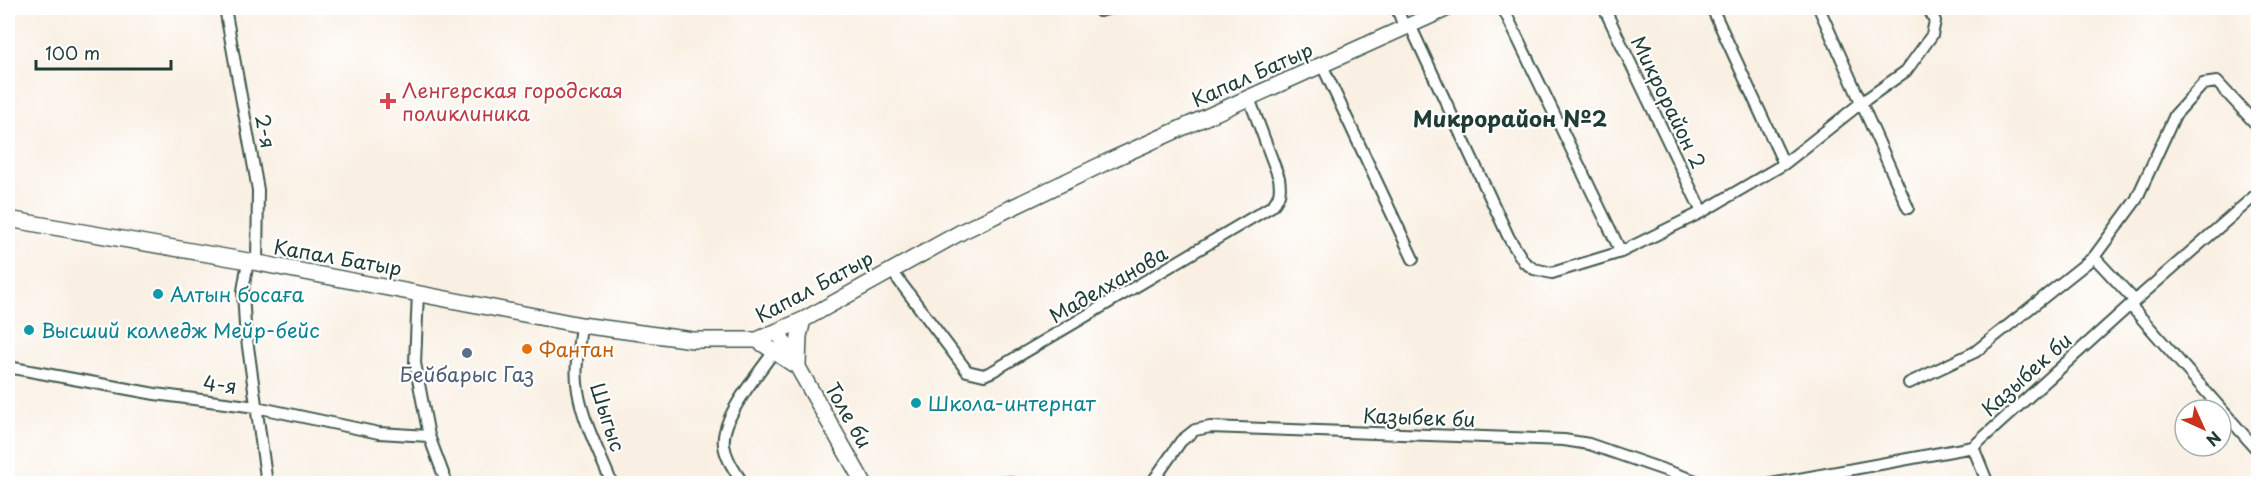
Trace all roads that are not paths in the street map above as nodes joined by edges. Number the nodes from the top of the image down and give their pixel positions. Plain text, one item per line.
1 (225, 8) edge
2 (1098, 8) edge
3 (1110, 8) edge
4 (1398, 8) edge
5 (1448, 8) edge
6 (1503, 8) edge
7 (1604, 8) edge
8 (1712, 8) edge
9 (1819, 8) edge
10 (1928, 8) edge
11 (1407, 26) junction
12 (1322, 65) junction
13 (1250, 98) junction
14 (1862, 103) junction
15 (2259, 119) edge
16 (1784, 164) junction
17 (2259, 194) edge
18 (1908, 208) dead end
19 (1702, 212) junction
20 (8, 219) edge
21 (1620, 252) junction
22 (2094, 257) junction
23 (1413, 259) dead end
24 (253, 262) junction
25 (891, 270) junction
26 (418, 293) junction
27 (2132, 303) junction
28 (803, 320) junction
29 (582, 325) junction
30 (778, 332) junction
31 (757, 340) junction
32 (775, 350) junction
33 (8, 367) edge
34 (797, 368) junction
35 (1909, 383) dead end
36 (256, 407) junction
37 (429, 436) junction
38 (1973, 447) junction
39 (2259, 450) edge
40 (267, 483) edge
41 (447, 483) edge
42 (612, 483) edge
43 (743, 483) edge
44 (864, 483) edge
45 (1151, 483) edge
46 (1705, 483) edge
47 (1771, 483) edge
48 (1988, 483) edge

1 - 24 street, 2-я
2 - 3 street
4 - 11 street
5 - 11 main road, Капал Батыр
6 - 21 street
7 - 19 street, Микрорайон 2
8 - 16 street
9 - 14 street
10 - 14 street
11 - 12 main road, Капал Батыр
11 - 21 street
12 - 13 main road, Капал Батыр
12 - 23 street
13 - 25 main road, Капал Батыр
13 - 25 street, Маделханова
14 - 16 street
14 - 18 street
15 - 22 street
16 - 19 street
17 - 27 street, Казыбек би
19 - 21 street
20 - 24 main road, Капал Батыр
22 - 27 street
22 - 35 street
24 - 26 main road, Капал Батыр
24 - 36 street, 2-я
25 - 28 main road, Капал Батыр
26 - 29 main road, Капал Батыр
26 - 37 street
27 - 38 street, Казыбек би
27 - 39 street
28 - 30 main road, Капал Батыр
28 - 34 main road
29 - 31 main road, Капал Батыр
29 - 42 street, Шыгыс
30 - 31 main road, Капал Батыр
30 - 34 main road, Толе би
31 - 32 main road
32 - 34 main road
32 - 43 street
33 - 36 street, 4-я
34 - 44 main road, Толе би
36 - 37 street, 4-я
36 - 40 street, 2-я
37 - 41 street
38 - 47 street
38 - 48 street
45 - 46 street, Казыбек би

